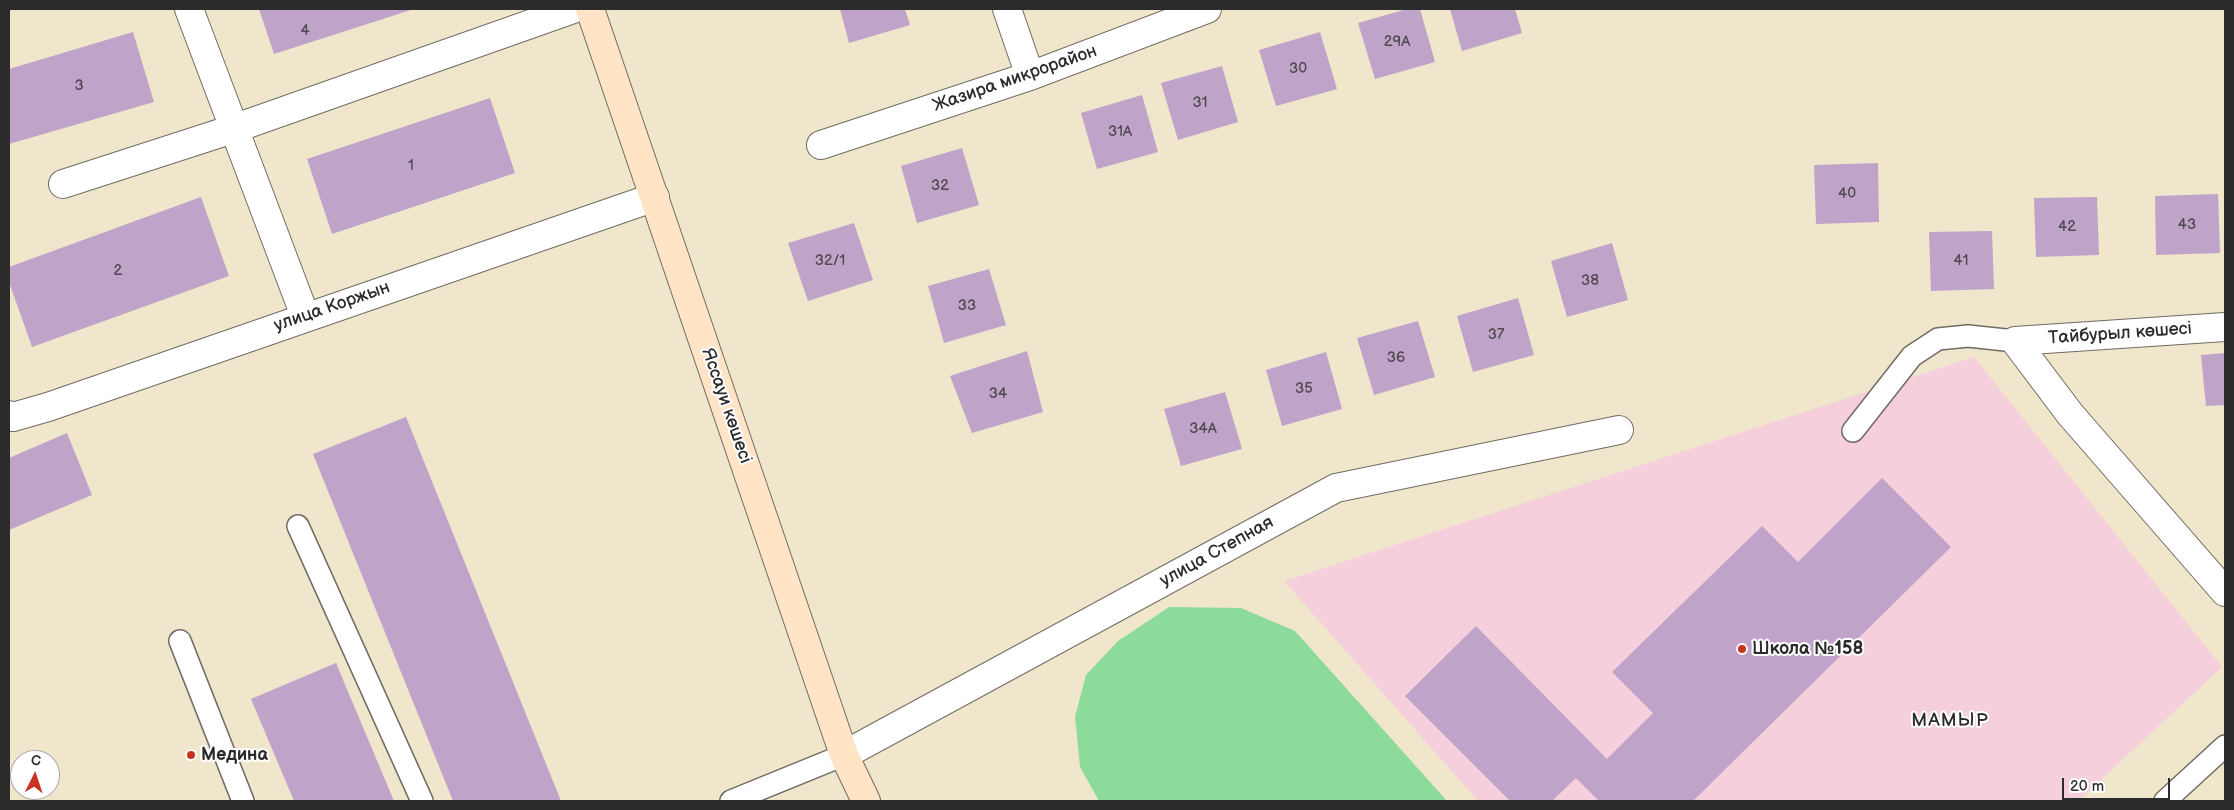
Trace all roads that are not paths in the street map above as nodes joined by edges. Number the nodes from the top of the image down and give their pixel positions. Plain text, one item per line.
1 (188, 9) edge
2 (573, 9) edge
3 (590, 9) edge
4 (1007, 9) edge
5 (1207, 9) edge
6 (1030, 76) junction
7 (233, 129) junction
8 (821, 145) dead end
9 (63, 184) dead end
10 (655, 197) junction
11 (305, 316) junction
12 (2225, 327) edge
13 (2015, 342) junction
14 (9, 416) edge
15 (1619, 430) dead end
16 (1853, 431) dead end
17 (298, 526) dead end
18 (2225, 592) edge
19 (180, 641) dead end
20 (2225, 746) edge
21 (844, 756) junction
22 (243, 801) edge
23 (422, 801) edge
24 (731, 801) edge
25 (866, 801) edge
26 (2165, 801) edge

1 - 7 street
2 - 7 street
3 - 10 main road, Яссауи көшесі
4 - 6 street
5 - 6 street, Жазира микрорайон
6 - 8 street, Жазира микрорайон
7 - 9 street
7 - 11 street
10 - 11 street, улица Коржын
10 - 21 main road, Яссауи көшесі
11 - 14 street, улица Коржын
12 - 13 street, Тайбурыл көшесі
13 - 16 lane
13 - 18 street
15 - 21 street, улица Степная
17 - 23 lane
19 - 22 lane
20 - 26 lane
21 - 24 lane
21 - 25 main road, Яссауи көшесі

